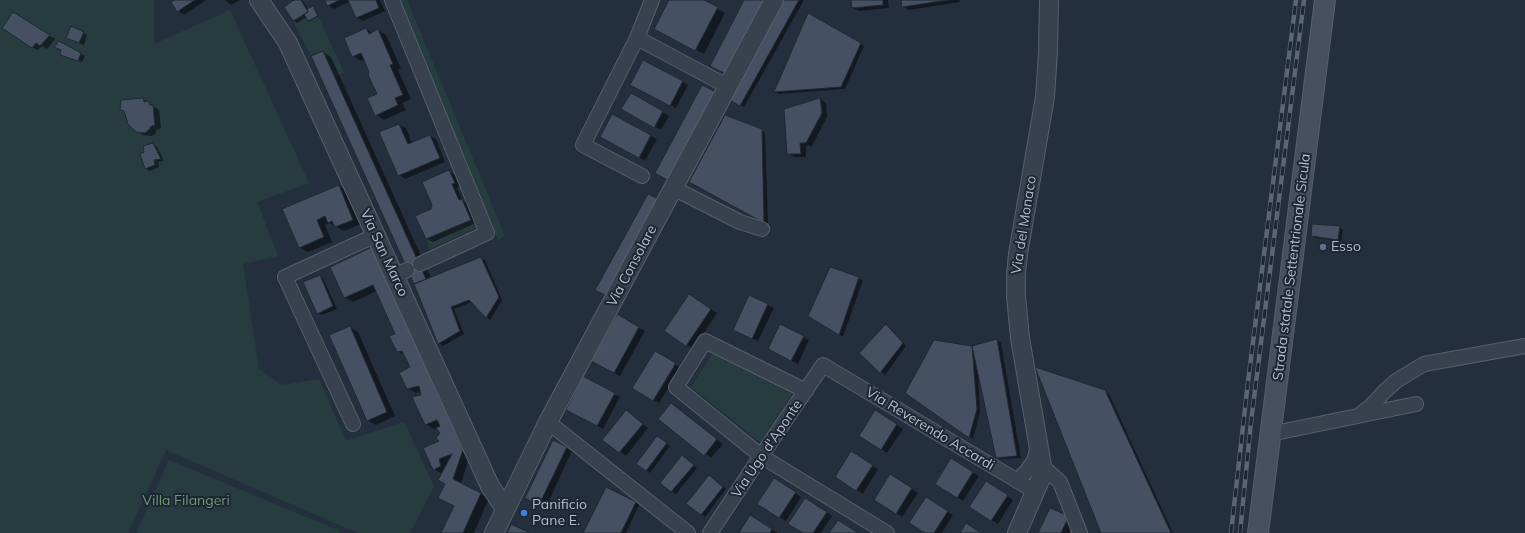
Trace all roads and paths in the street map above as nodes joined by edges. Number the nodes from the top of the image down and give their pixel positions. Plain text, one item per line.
1 (259, 0) edge
2 (392, 0) edge
3 (652, 0) edge
4 (774, 0) edge
5 (1049, 0) edge
6 (1325, 0) edge
7 (637, 38) junction
8 (727, 86) junction
9 (642, 176) dead end
10 (674, 188) junction
11 (762, 229) dead end
12 (376, 235) junction
13 (407, 270) junction
14 (1525, 346) edge
15 (823, 365) joint
16 (806, 391) junction
17 (1416, 404) dead end
18 (1358, 416) junction
19 (548, 422) junction
20 (353, 424) dead end
21 (1270, 434) junction
22 (1038, 446) junction
23 (760, 456) junction
24 (1042, 466) junction
25 (1017, 481) junction
26 (1036, 492) junction
27 (504, 509) junction
28 (494, 533) edge
29 (688, 533) edge
30 (710, 533) edge
31 (887, 533) edge
32 (1017, 533) edge
33 (1080, 533) edge
34 (1258, 533) edge

1 - 12 street, Via San Marco
2 - 13 street
3 - 7 street
4 - 8 street, Via Consolare
5 - 22 street, Via del Monaco
6 - 21 main road, Strada statale Settentrionale Sicula
7 - 8 street
7 - 9 street
8 - 10 street, Via Consolare
10 - 11 street
10 - 19 street, Via Consolare
12 - 13 street, Via San Marco
12 - 20 street
13 - 27 street, Via San Marco
14 - 18 street
15 - 16 street, Via Ugo d'Aponte
15 - 25 street, Via Reverendo Accardi
16 - 23 street, Via Ugo d'Aponte
16 - 23 street
17 - 18 street
18 - 21 street
19 - 27 street, Via Consolare
19 - 29 street
21 - 34 main road, Strada statale Settentrionale Sicula
22 - 24 street, Via del Monaco
22 - 25 street
23 - 30 street, Via Ugo d'Aponte
23 - 31 street
24 - 26 street
24 - 33 street
25 - 26 street, Via Reverendo Accardi
26 - 32 street
27 - 28 street, Via Consolare

